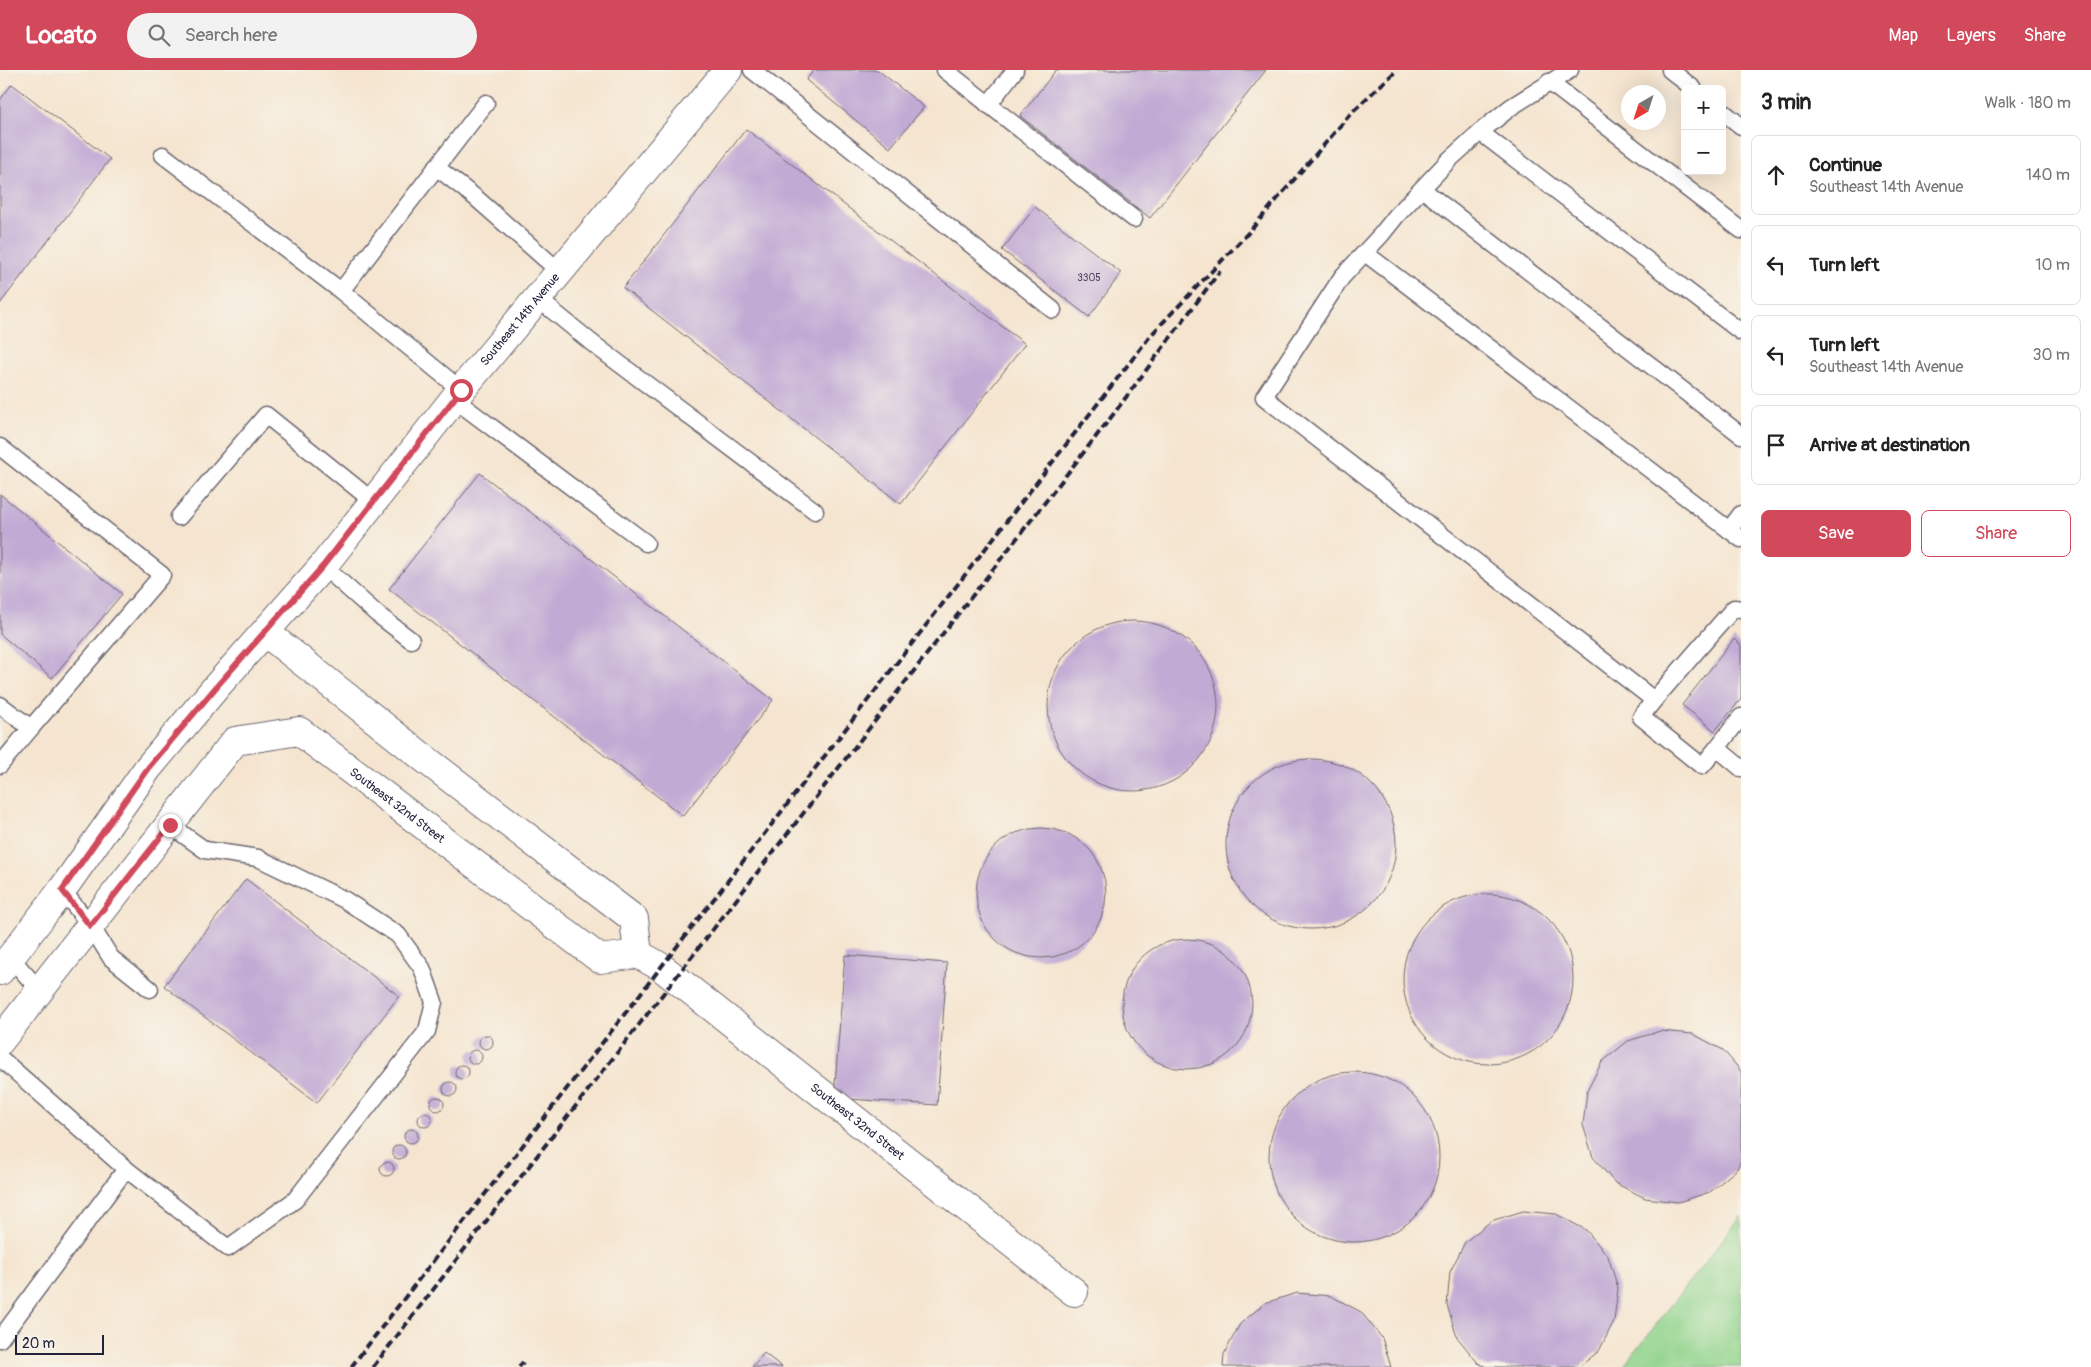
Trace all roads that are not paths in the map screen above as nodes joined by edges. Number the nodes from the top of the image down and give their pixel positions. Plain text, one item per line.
1 (728, 70) edge
2 (752, 70) edge
3 (945, 70) edge
4 (1016, 70) edge
5 (1570, 70) edge
6 (1670, 70) edge
7 (1549, 82) junction
8 (1689, 85) edge
9 (486, 103) dead end
10 (988, 105) junction
11 (1726, 114) edge
12 (1741, 126) edge
13 (1480, 132) junction
14 (163, 155) dead end
15 (436, 167) junction
16 (1422, 189) junction
17 (1134, 219) dead end
18 (1741, 230) edge
19 (1365, 253) junction
20 (560, 272) junction
21 (341, 291) junction
22 (537, 298) junction
23 (1053, 310) dead end
24 (1741, 332) edge
25 (458, 395) junction
26 (1741, 435) edge
27 (0, 447) edge
28 (374, 502) junction
29 (815, 510) dead end
30 (1741, 514) edge
31 (180, 517) dead end
32 (1735, 534) edge
33 (646, 543) dead end
34 (323, 566) junction
35 (1741, 609) edge
36 (265, 632) junction
37 (411, 640) dead end
38 (1654, 700) junction
39 (0, 705) edge
40 (1741, 717) edge
41 (31, 728) junction
42 (1717, 748) junction
43 (0, 765) edge
44 (1741, 768) edge
45 (170, 825) junction
46 (62, 890) junction
47 (90, 926) junction
48 (638, 954) junction
49 (5, 965) edge
50 (150, 990) dead end
51 (40, 991) junction
52 (0, 1041) edge
53 (0, 1058) edge
54 (126, 1169) junction
55 (1074, 1292) dead end
56 (0, 1339) edge

1 - 20 street, Southeast 14th Avenue
2 - 23 lane
3 - 10 lane
4 - 10 lane
5 - 7 lane
6 - 8 lane
7 - 13 lane
7 - 18 lane
9 - 15 lane
10 - 17 lane
11 - 12 lane
13 - 16 lane
13 - 24 lane
14 - 21 lane
15 - 20 lane
15 - 21 lane
16 - 19 lane
16 - 26 lane
19 - 32 lane
19 - 38 lane
20 - 22 street, Southeast 14th Avenue
21 - 25 lane
22 - 25 street, Southeast 14th Avenue
22 - 29 lane
25 - 28 street, Southeast 14th Avenue
25 - 33 lane
27 - 41 lane
28 - 31 lane
28 - 34 street, Southeast 14th Avenue
30 - 32 lane
34 - 36 street, Southeast 14th Avenue
34 - 37 lane
35 - 38 lane
36 - 46 street, Southeast 14th Avenue
36 - 48 street
38 - 42 lane
39 - 41 lane
40 - 42 lane
41 - 43 lane
42 - 44 lane
45 - 47 street
45 - 48 street, Southeast 32nd Street
45 - 54 lane
46 - 47 lane
46 - 49 street, Southeast 14th Avenue
47 - 50 lane
47 - 51 street
48 - 55 street, Southeast 32nd Street
49 - 51 lane
51 - 52 street
53 - 54 lane
54 - 56 lane

